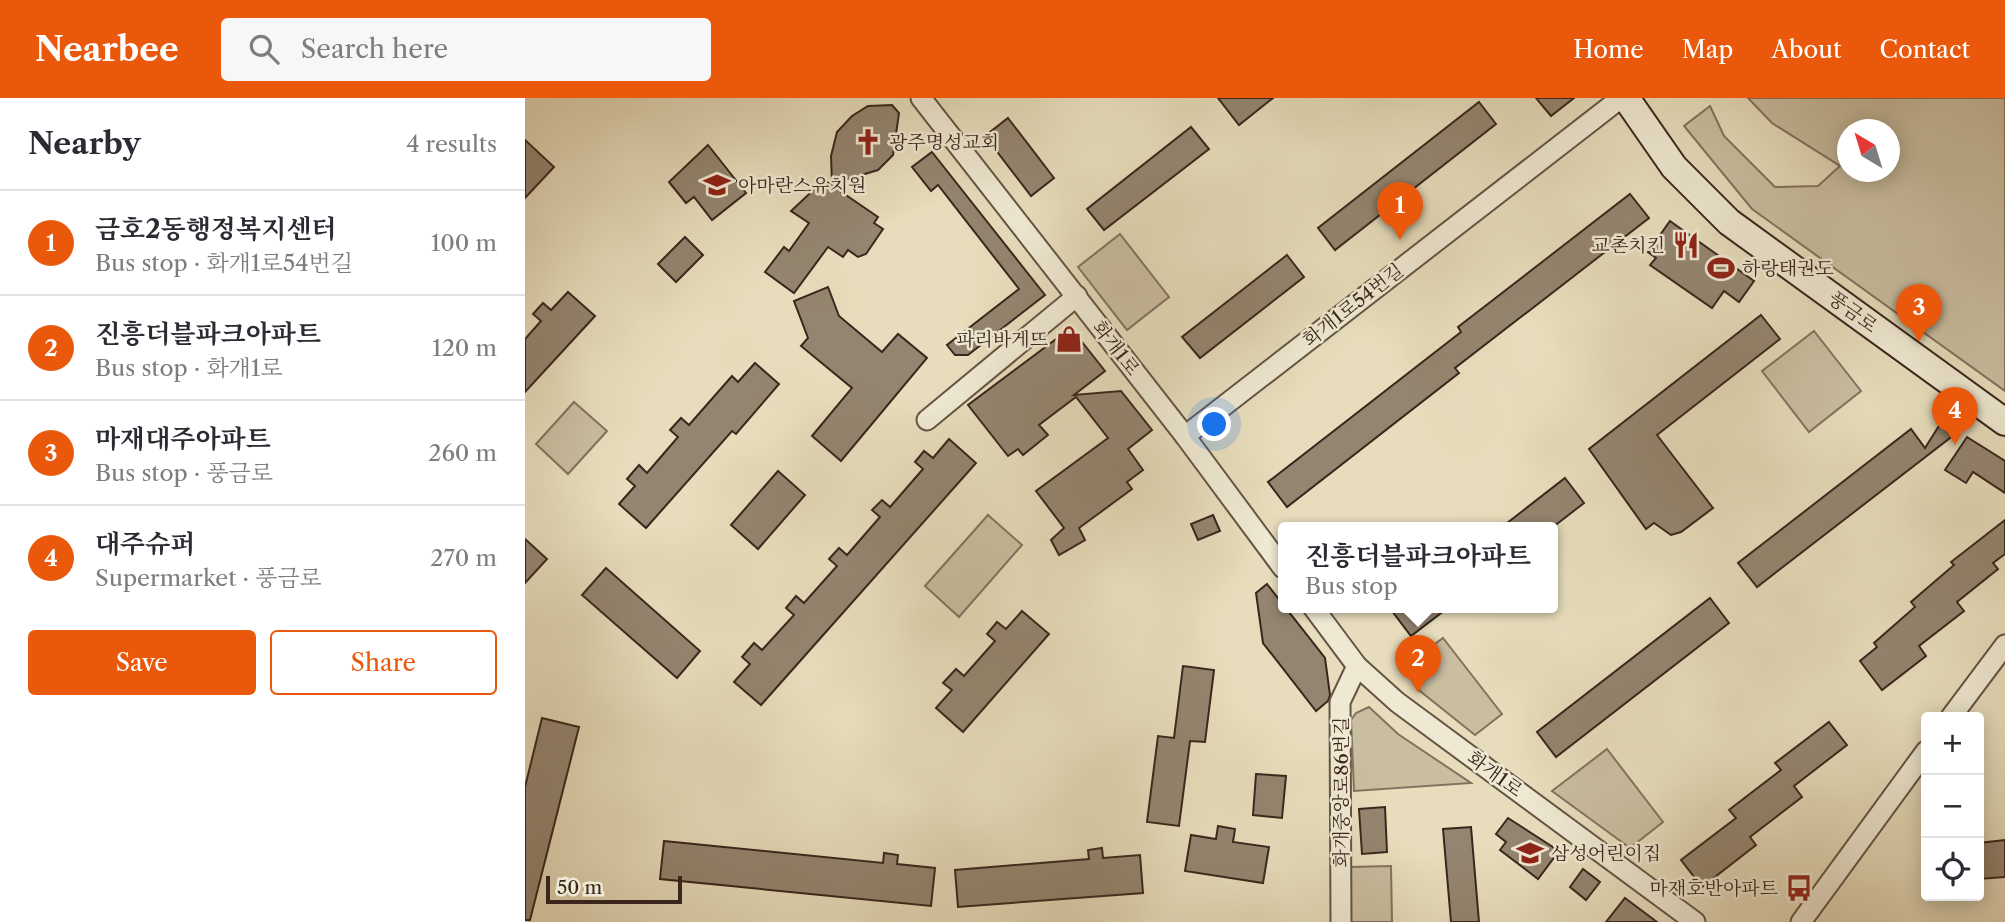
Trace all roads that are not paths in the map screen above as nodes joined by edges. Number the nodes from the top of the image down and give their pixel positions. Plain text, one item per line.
1 (921, 98) edge
2 (1624, 98) edge
3 (1077, 296) junction
4 (927, 420) dead end
5 (2005, 422) edge
6 (1185, 436) junction
7 (1278, 561) edge
8 (1317, 613) edge
9 (2005, 645) edge
10 (1357, 666) junction
11 (1955, 712) edge
12 (1921, 758) edge
13 (1341, 922) edge
14 (1695, 922) edge
15 (1801, 922) edge

1 - 3 street, 화개1로
2 - 5 street, 풍금로
2 - 6 street, 화개1로54번길
3 - 4 street
3 - 6 street, 화개1로
6 - 7 street, 화개1로
8 - 10 street, 화개1로
9 - 11 street
10 - 13 street, 화개중앙로86번길
10 - 14 street, 화개1로
12 - 15 street

